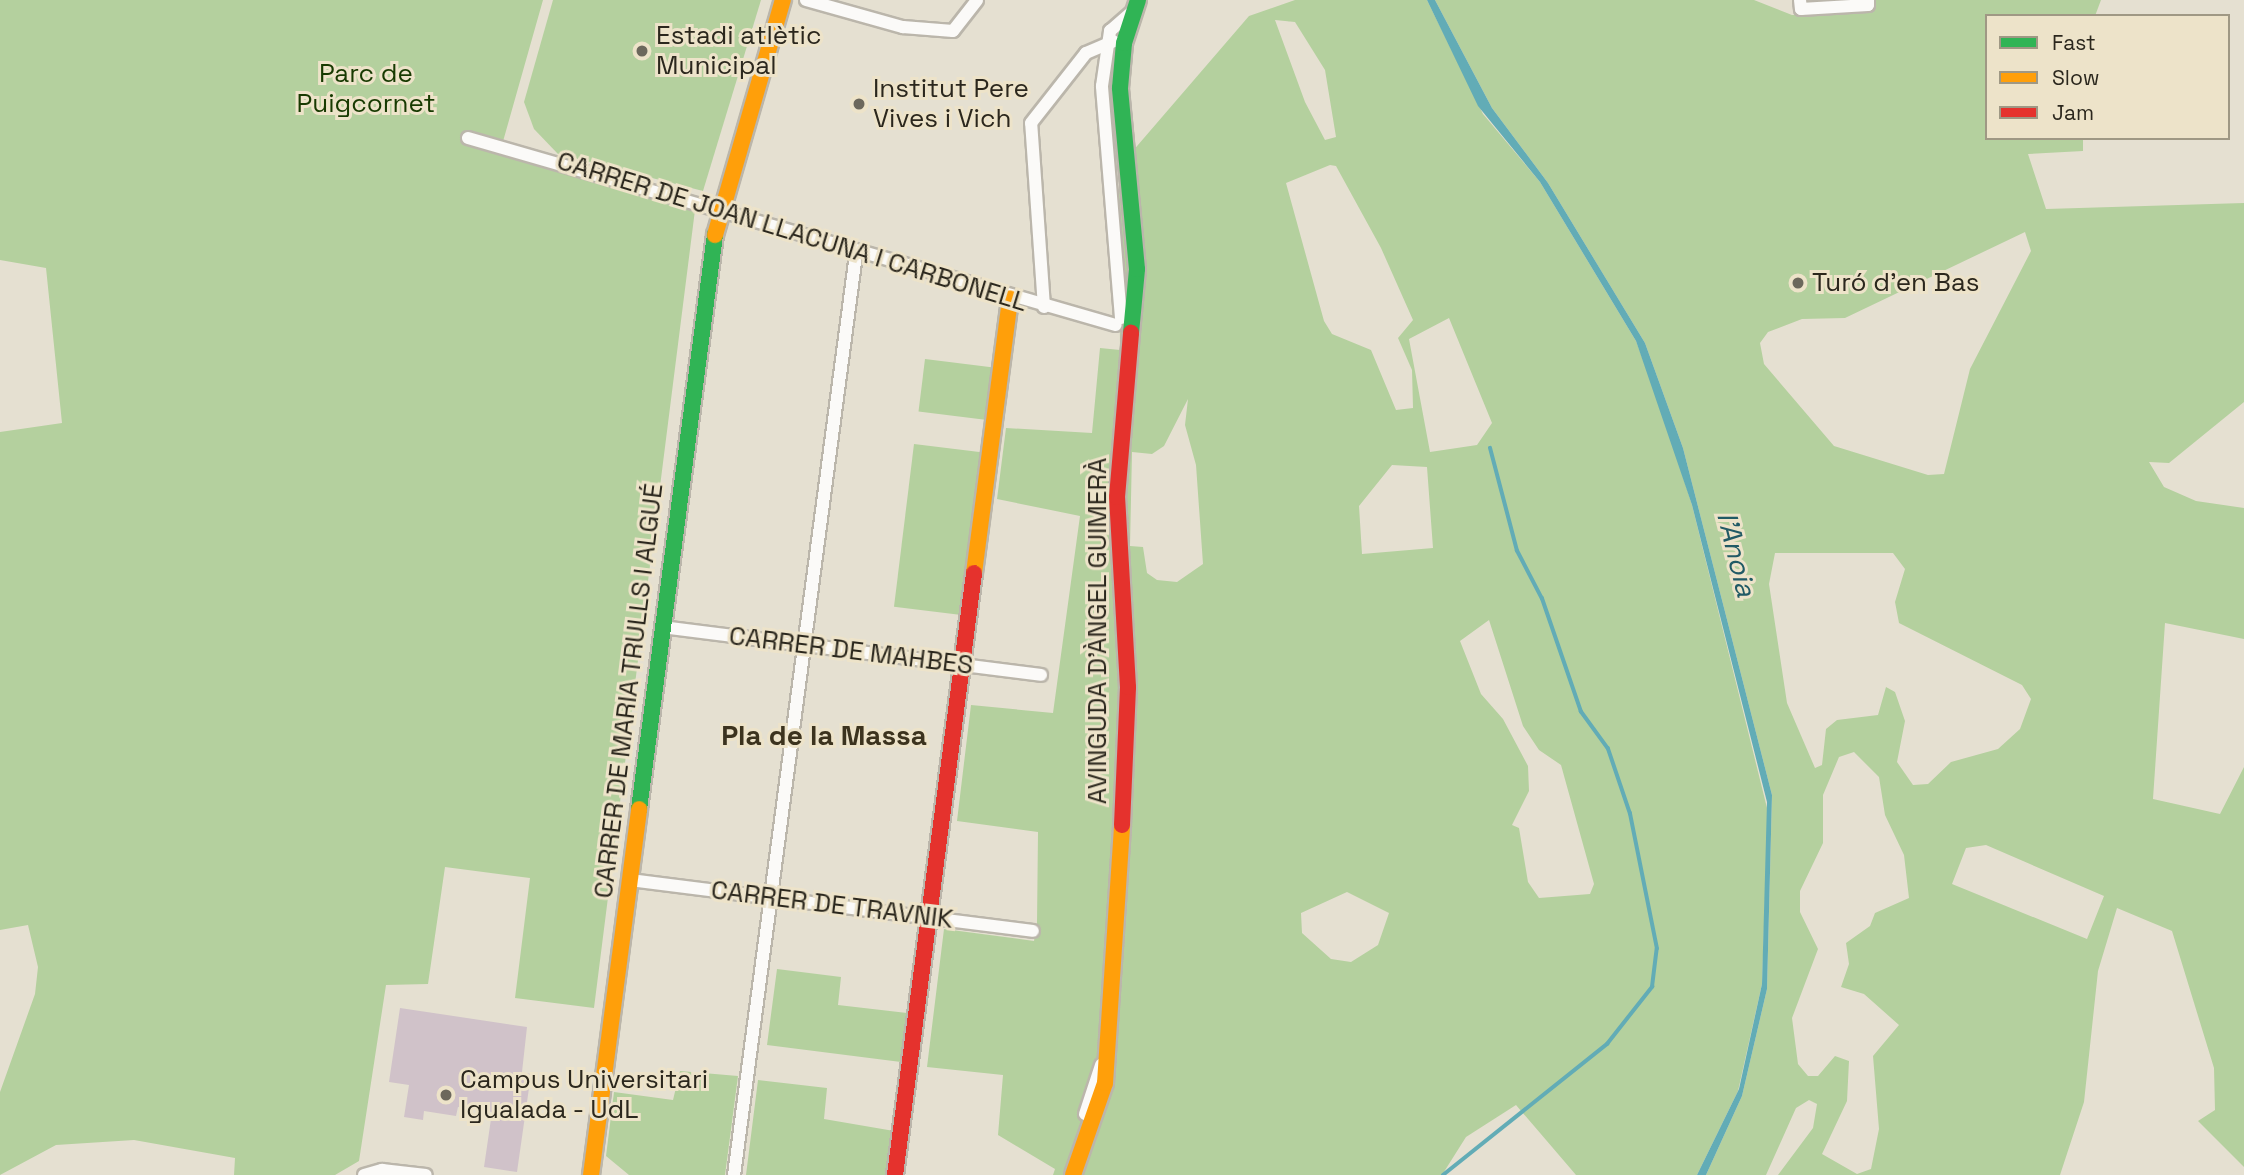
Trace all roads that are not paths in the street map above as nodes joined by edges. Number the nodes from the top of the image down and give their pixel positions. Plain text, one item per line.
1 (783, 0) edge
2 (806, 0) edge
3 (977, 0) edge
4 (1800, 0) edge
5 (1868, 3) edge
6 (1136, 5) edge
7 (1116, 42) junction
8 (468, 138) dead end
9 (719, 215) junction
10 (856, 254) junction
11 (1010, 298) junction
12 (1044, 307) junction
13 (1124, 320) junction
14 (662, 627) junction
15 (804, 645) junction
16 (963, 666) junction
17 (1041, 676) dead end
18 (630, 880) junction
19 (771, 898) junction
20 (929, 918) junction
21 (1034, 931) dead end
22 (1113, 1028) junction
23 (421, 1174) edge
24 (364, 1175) edge
25 (591, 1175) edge
26 (734, 1175) edge
27 (895, 1175) edge
28 (1065, 1175) edge
29 (1073, 1175) edge

1 - 9 street, CARRER DE MARIA TRULLS I ALGUÉ
2 - 3 street
4 - 5 street
6 - 7 street, AVINGUDA D'ÀNGEL GUIMERÀ
7 - 12 street
7 - 13 street, AVINGUDA D'ÀNGEL GUIMERÀ
8 - 9 street, CARRER DE JOAN LLACUNA I CARBONELL
9 - 10 street, CARRER DE JOAN LLACUNA I CARBONELL
9 - 14 street, CARRER DE MARIA TRULLS I ALGUÉ
10 - 11 street, CARRER DE JOAN LLACUNA I CARBONELL
10 - 15 street
11 - 12 street, CARRER DE JOAN LLACUNA I CARBONELL
11 - 16 street
12 - 13 street, CARRER DE JOAN LLACUNA I CARBONELL
13 - 22 street, AVINGUDA D'ÀNGEL GUIMERÀ
14 - 15 street, CARRER DE MAHBES
14 - 18 street, CARRER DE MARIA TRULLS I ALGUÉ
15 - 16 street, CARRER DE MAHBES
15 - 19 street
16 - 17 street, CARRER DE MAHBES
16 - 20 street
18 - 19 street, CARRER DE TRAVNIK
18 - 25 street, CARRER DE MARIA TRULLS I ALGUÉ
19 - 20 street, CARRER DE TRAVNIK
19 - 26 street
20 - 21 street, CARRER DE TRAVNIK
20 - 27 street
22 - 28 street
22 - 29 street, AVINGUDA D'ÀNGEL GUIMERÀ
23 - 24 street

